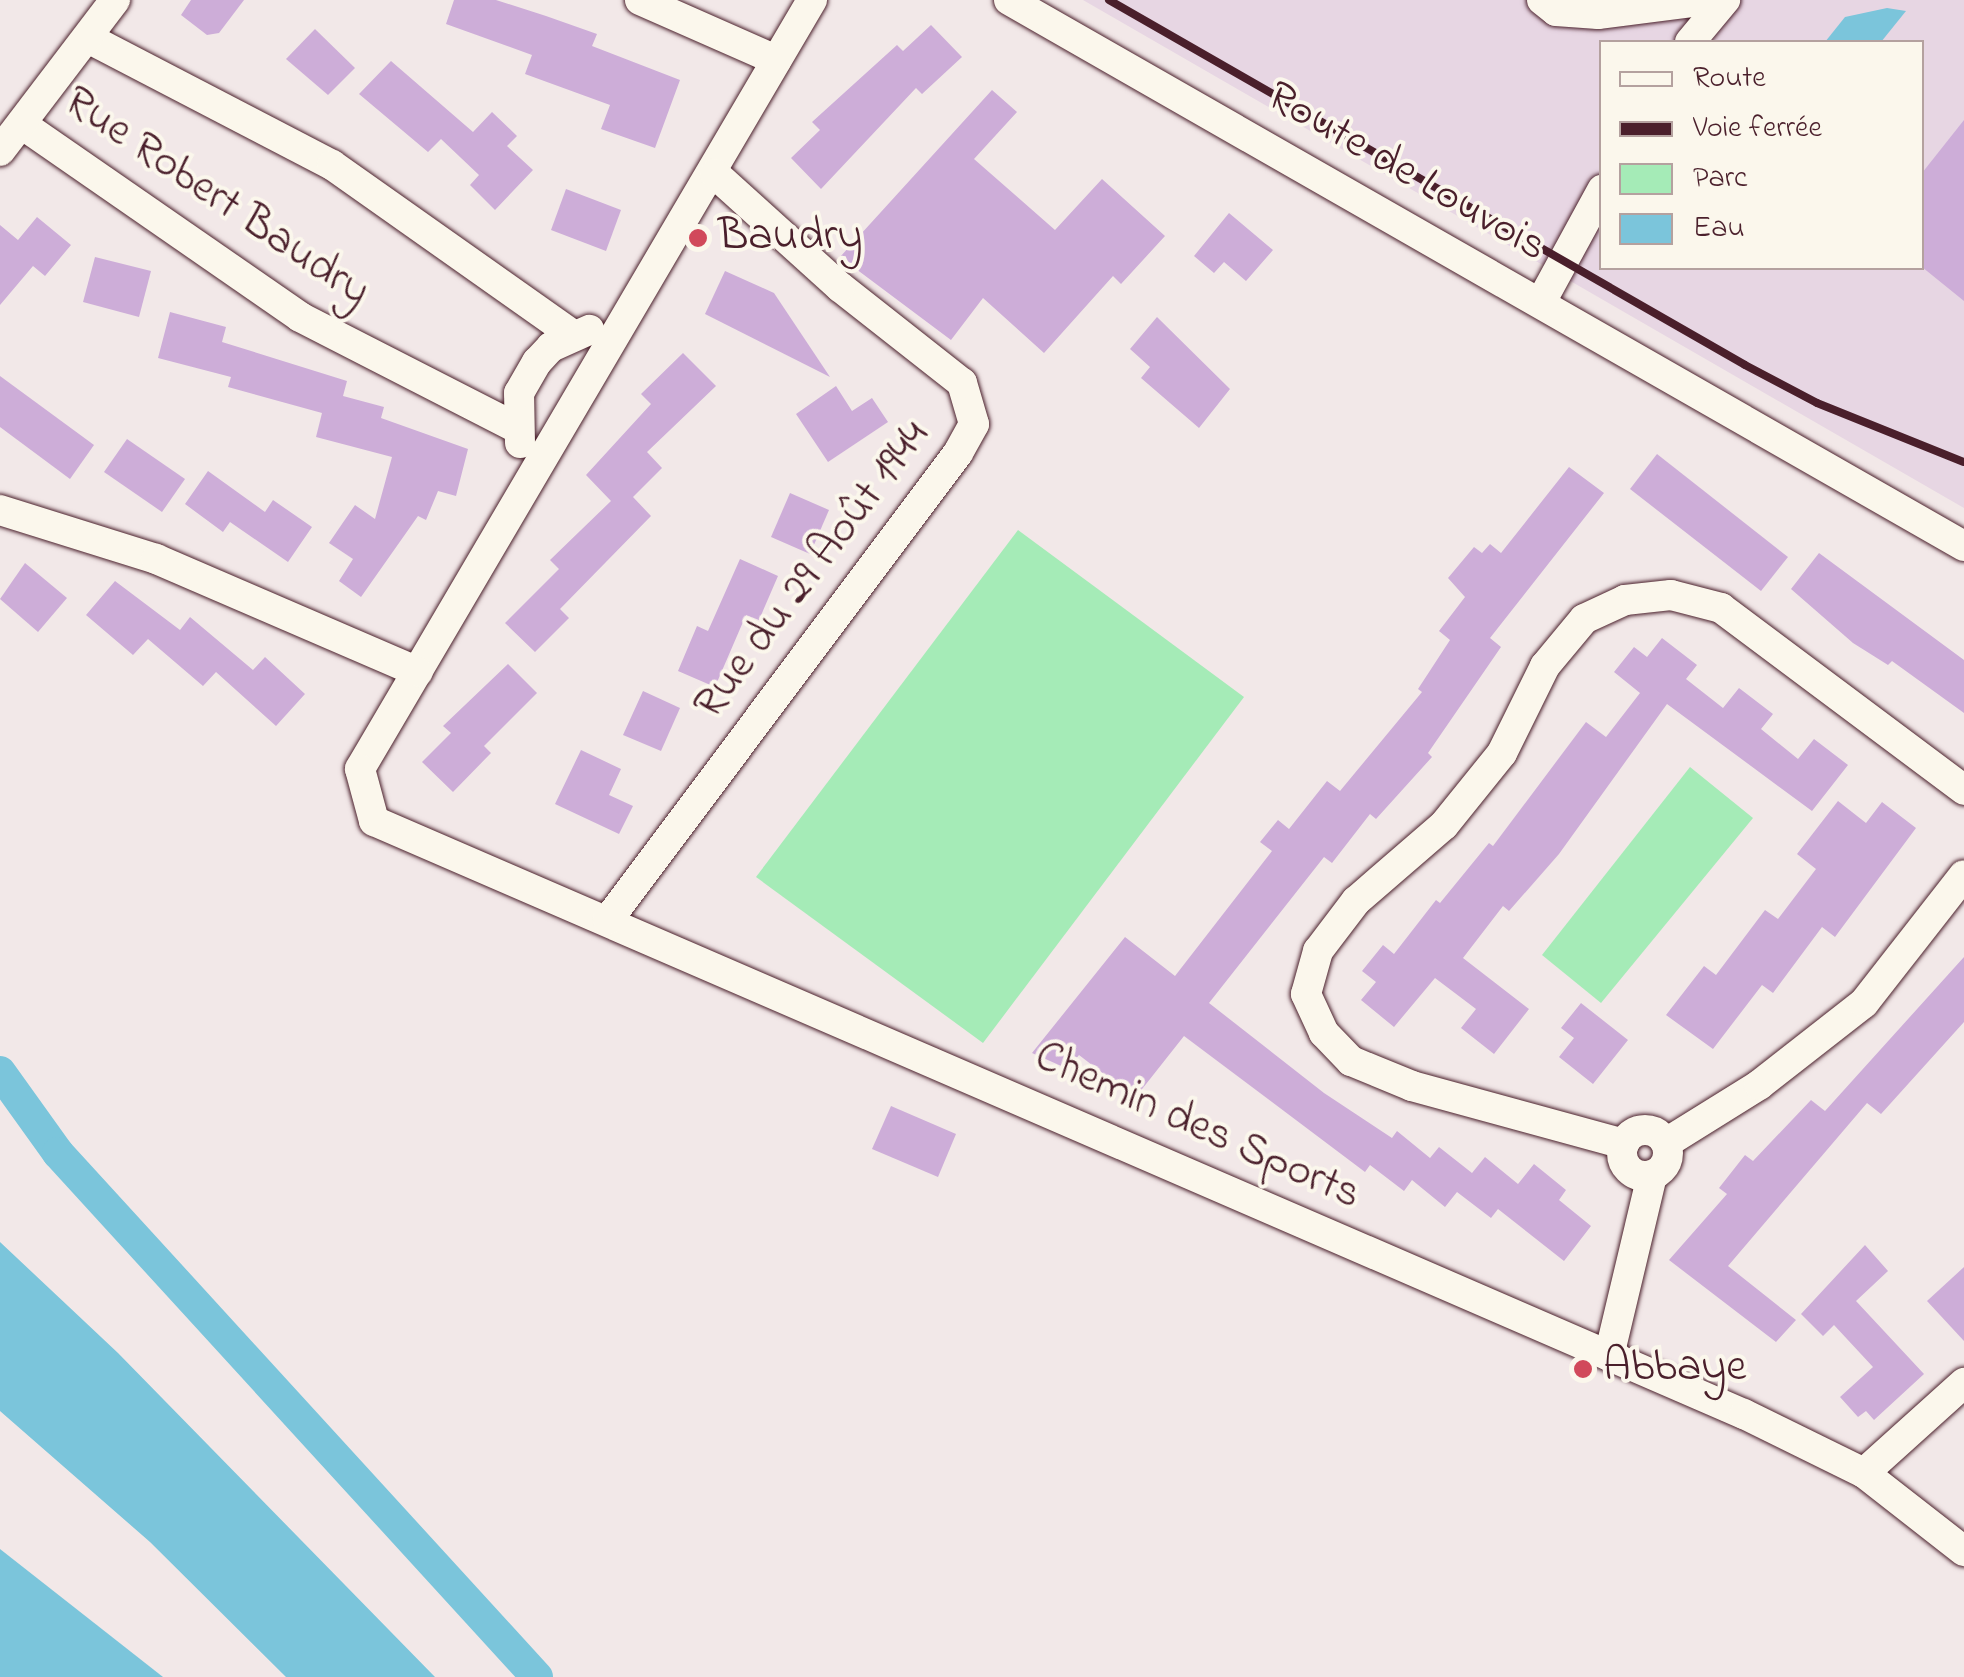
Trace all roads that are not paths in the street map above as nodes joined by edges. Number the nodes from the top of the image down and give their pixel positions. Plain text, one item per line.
1 (115, 0) edge
2 (640, 0) edge
3 (812, 0) edge
4 (1010, 0) edge
5 (1542, 0) edge
6 (1709, 0) edge
7 (1724, 0) edge
8 (88, 38) junction
9 (1692, 40) edge
10 (776, 60) junction
11 (23, 124) junction
12 (0, 151) edge
13 (715, 174) junction
14 (1599, 196) edge
15 (1541, 302) junction
16 (621, 320) junction
17 (573, 335) junction
18 (519, 429) junction
19 (524, 483) junction
20 (0, 510) edge
21 (1964, 546) edge
22 (418, 672) junction
23 (1964, 790) edge
24 (1964, 875) edge
25 (608, 920) junction
26 (1666, 1143) junction
27 (1624, 1144) junction
28 (1652, 1175) junction
29 (1609, 1356) junction
30 (1964, 1383) edge
31 (1864, 1472) junction
32 (1964, 1551) edge

1 - 8 street
2 - 10 street
3 - 10 street
4 - 15 street, Route de Louvois
5 - 6 street
7 - 9 street
8 - 11 street
8 - 17 street, Rue Robert Baudry
10 - 13 street
11 - 12 street
11 - 18 street, Rue Robert Baudry
13 - 16 street
13 - 25 street, Rue du 29 Août 1944
14 - 15 street
15 - 21 street, Route de Louvois
16 - 17 street
16 - 19 street
17 - 18 street
18 - 19 street
19 - 22 street
20 - 22 street
22 - 25 street, Chemin des Sports
23 - 27 street
24 - 26 street
25 - 29 street, Chemin des Sports
26 - 27 street
26 - 28 street
27 - 28 street
28 - 29 street
29 - 31 street, Chemin des Sports
30 - 31 street
31 - 32 street, Chemin des Sports

